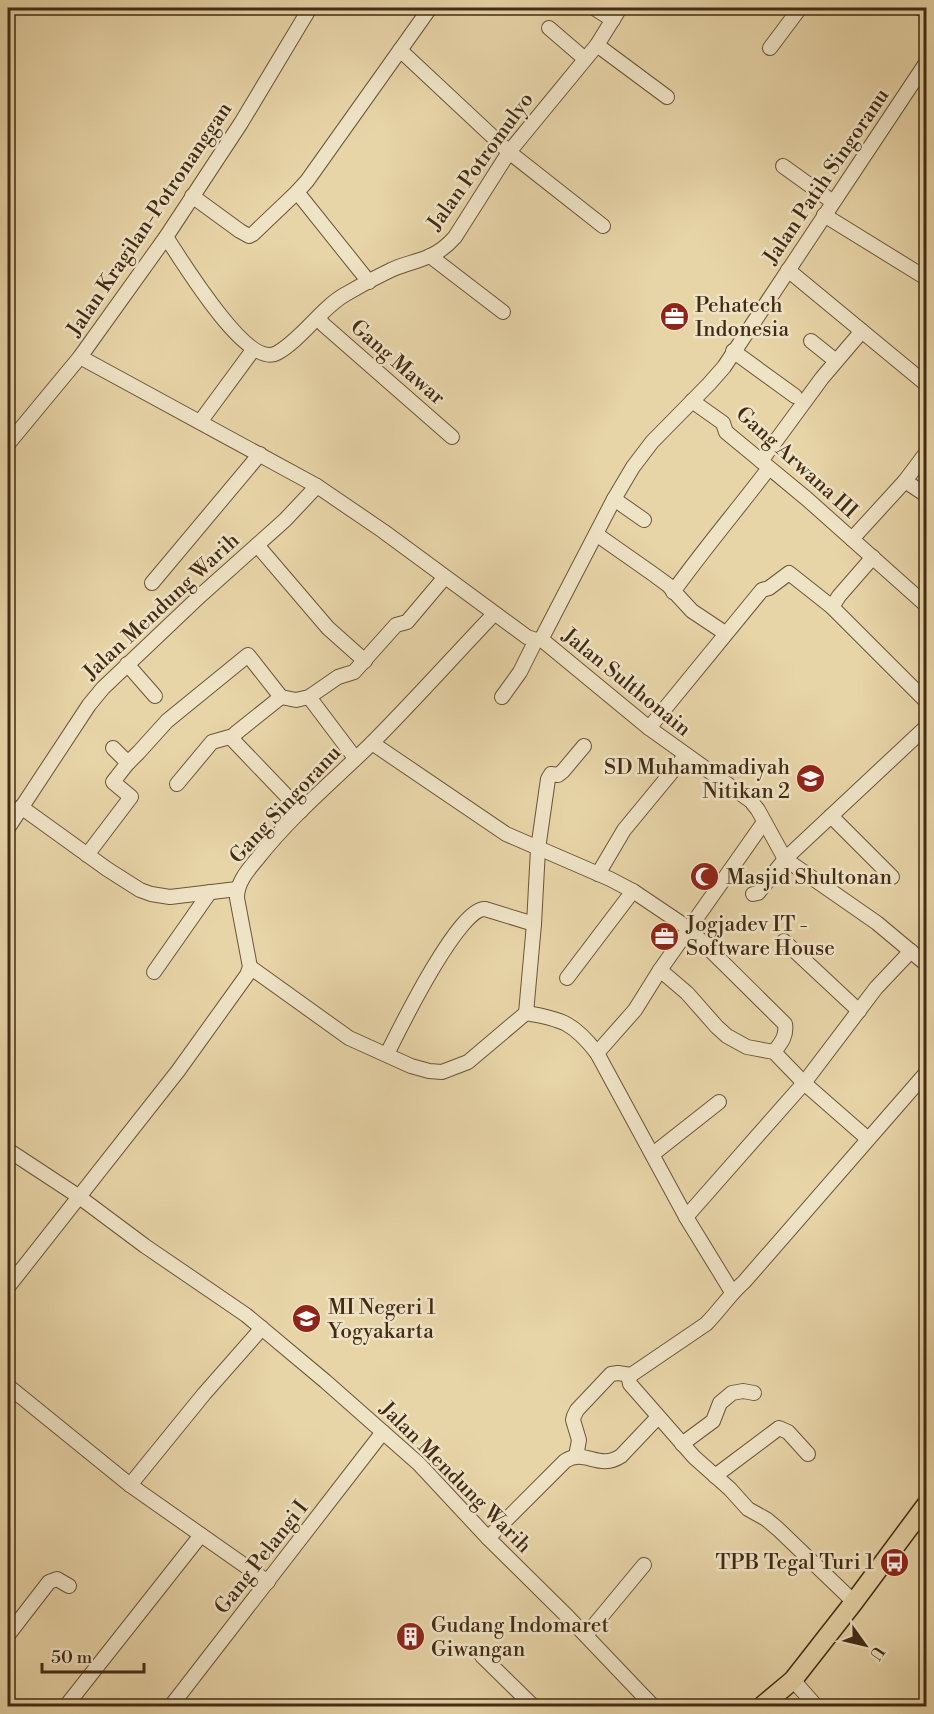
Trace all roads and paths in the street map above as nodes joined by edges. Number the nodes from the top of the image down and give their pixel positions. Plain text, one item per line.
1 (310, 8) edge
2 (430, 8) edge
3 (594, 8) edge
4 (800, 8) edge
5 (919, 8) edge
6 (927, 10) edge
7 (616, 14) edge
8 (549, 28) dead end
9 (597, 45) junction
10 (770, 48) dead end
11 (400, 50) junction
12 (585, 59) junction
13 (927, 63) edge
14 (668, 97) dead end
15 (509, 152) junction
16 (783, 165) dead end
17 (297, 192) junction
18 (192, 196) junction
19 (833, 202) junction
20 (824, 215) junction
21 (603, 226) dead end
22 (166, 237) junction
23 (430, 256) junction
24 (788, 270) junction
25 (927, 278) edge
26 (369, 282) junction
27 (503, 312) dead end
28 (318, 318) junction
29 (862, 331) junction
30 (811, 341) dead end
31 (253, 350) junction
32 (733, 351) junction
33 (80, 357) junction
34 (836, 361) junction
35 (927, 384) edge
36 (798, 400) junction
37 (692, 401) junction
38 (200, 422) junction
39 (452, 437) dead end
40 (8, 444) edge
41 (927, 453) edge
42 (260, 454) junction
43 (765, 464) junction
44 (905, 481) junction
45 (317, 486) junction
46 (927, 495) edge
47 (614, 499) junction
48 (644, 520) dead end
49 (596, 534) junction
50 (852, 539) junction
51 (257, 545) junction
52 (873, 557) junction
53 (445, 577) junction
54 (152, 583) dead end
55 (673, 592) junction
56 (927, 605) edge
57 (832, 607) junction
58 (494, 614) junction
59 (725, 633) junction
60 (538, 639) junction
61 (365, 661) junction
62 (127, 664) junction
63 (155, 696) dead end
64 (281, 697) junction
65 (309, 697) junction
66 (502, 697) dead end
67 (927, 701) edge
68 (648, 728) junction
69 (924, 734) edge
70 (233, 736) junction
71 (372, 743) junction
72 (584, 746) dead end
73 (113, 748) dead end
74 (686, 756) junction
75 (355, 758) junction
76 (128, 763) junction
77 (177, 784) dead end
78 (21, 807) junction
79 (301, 811) junction
80 (831, 816) junction
81 (764, 822) junction
82 (8, 828) edge
83 (538, 849) junction
84 (87, 855) junction
85 (785, 859) junction
86 (598, 874) junction
87 (892, 877) dead end
88 (237, 889) junction
89 (633, 891) junction
90 (210, 892) junction
91 (753, 894) dead end
92 (534, 924) junction
93 (688, 928) junction
94 (784, 941) dead end
95 (911, 951) junction
96 (927, 963) edge
97 (250, 967) junction
98 (660, 970) junction
99 (154, 972) dead end
100 (567, 978) dead end
101 (859, 1011) junction
102 (526, 1014) junction
103 (774, 1052) junction
104 (597, 1053) junction
105 (387, 1054) junction
106 (927, 1073) edge
107 (804, 1083) junction
108 (719, 1102) dead end
109 (868, 1139) junction
110 (8, 1150) edge
111 (653, 1154) junction
112 (78, 1196) junction
113 (686, 1217) junction
114 (8, 1287) edge
115 (732, 1292) junction
116 (262, 1328) junction
117 (631, 1376) junction
118 (8, 1386) edge
119 (754, 1393) dead end
120 (658, 1417) junction
121 (383, 1432) junction
122 (682, 1444) junction
123 (808, 1454) dead end
124 (576, 1456) junction
125 (715, 1476) junction
126 (130, 1485) junction
127 (927, 1505) edge
128 (201, 1535) junction
129 (488, 1538) junction
130 (644, 1565) dead end
131 (268, 1582) junction
132 (69, 1586) dead end
133 (854, 1602) junction
134 (8, 1635) edge
135 (586, 1635) junction
136 (482, 1656) dead end
137 (793, 1680) junction
138 (66, 1707) edge
139 (171, 1707) edge
140 (533, 1707) edge
141 (653, 1707) edge
142 (762, 1707) edge
143 (816, 1707) edge

1 - 18 street, Jalan Kragilan-Potronanggan
2 - 11 street
3 - 7 street
4 - 10 street
5 - 6 street
7 - 9 street, Jalan Potromulyo
8 - 12 street
9 - 12 street, Jalan Potromulyo
9 - 14 street
11 - 15 street
11 - 17 street
12 - 15 street, Jalan Potromulyo
13 - 19 street, Jalan Patih Singoranu
15 - 21 street
15 - 23 street, Jalan Potromulyo
16 - 19 street
17 - 18 street
17 - 26 street
18 - 22 street, Jalan Kragilan-Potronanggan
19 - 20 street, Jalan Patih Singoranu
20 - 24 street, Jalan Patih Singoranu
20 - 25 street
22 - 31 street
22 - 33 street, Jalan Kragilan-Potronanggan
23 - 26 street, Jalan Potromulyo
23 - 27 street
24 - 29 street
24 - 32 street, Jalan Patih Singoranu
26 - 28 street, Jalan Potromulyo
28 - 31 street, Jalan Potromulyo
28 - 39 street, Gang Mawar
29 - 34 street
29 - 35 street
30 - 34 street
31 - 38 street
32 - 36 street
32 - 37 street, Jalan Patih Singoranu
33 - 38 street, Jalan Sulthonain
33 - 40 street, Jalan Kragilan-Potronanggan
34 - 36 street
36 - 43 street
37 - 43 street, Gang Arwana III
37 - 47 street, Jalan Patih Singoranu
38 - 42 street, Jalan Sulthonain
41 - 44 street
42 - 45 street, Jalan Sulthonain
42 - 54 street
43 - 50 street, Gang Arwana III
43 - 55 street
44 - 46 street
44 - 50 street
45 - 51 street, Jalan Mendung Warih
45 - 53 street, Jalan Sulthonain
47 - 48 street
47 - 49 street, Jalan Patih Singoranu
49 - 55 street
49 - 60 street, Jalan Patih Singoranu
50 - 52 street, Gang Arwana III
51 - 61 street
51 - 62 street, Jalan Mendung Warih
52 - 56 street, Gang Arwana III
52 - 57 street
53 - 58 street, Jalan Sulthonain
53 - 61 street
55 - 59 street
57 - 59 street
57 - 67 street
58 - 60 street, Jalan Sulthonain
58 - 71 street, Gang Singoranu
59 - 68 street
60 - 66 street, Jalan Patih Singoranu
60 - 68 street, Jalan Sulthonain
61 - 65 street
62 - 63 street
62 - 78 street, Jalan Mendung Warih
64 - 65 street
64 - 70 street
64 - 76 street
65 - 75 street
68 - 74 street, Jalan Sulthonain
69 - 80 street
70 - 77 street
70 - 79 street
71 - 75 street, Gang Singoranu
71 - 83 street
72 - 83 street
73 - 76 street
74 - 81 street, Jalan Sulthonain
74 - 86 street
75 - 79 street, Gang Singoranu
76 - 84 street
78 - 82 street, Jalan Mendung Warih
78 - 84 street
79 - 88 street, Gang Singoranu
80 - 85 street
80 - 87 street
81 - 85 street, Jalan Sulthonain
81 - 93 street
83 - 86 street
83 - 92 street
84 - 90 street
85 - 91 street
85 - 95 street
86 - 89 street
88 - 90 street
88 - 97 street, Gang Singoranu
89 - 93 street
89 - 100 street
90 - 99 street
92 - 102 street
92 - 105 street
93 - 98 street
93 - 103 street
94 - 101 street
95 - 96 street
95 - 101 street
97 - 105 street
97 - 112 street
98 - 103 street
98 - 104 street
101 - 107 street
102 - 104 street
102 - 105 street
103 - 107 street
104 - 111 street
106 - 109 street
107 - 109 street
107 - 113 street
108 - 111 street
109 - 115 street
110 - 112 street, Jalan Mendung Warih
111 - 113 street
112 - 114 street
112 - 116 street, Jalan Mendung Warih
113 - 115 street
115 - 117 street
116 - 121 street, Jalan Mendung Warih
116 - 126 street
117 - 120 street
117 - 124 street
118 - 126 street
119 - 122 street
120 - 122 street
120 - 124 street
121 - 129 street, Jalan Mendung Warih
121 - 131 street, Gang Pelangi I
122 - 125 street
123 - 125 street
124 - 129 street
125 - 133 street
126 - 128 street
127 - 133 main road
128 - 131 street
128 - 138 street
129 - 135 street, Jalan Mendung Warih
130 - 135 street
131 - 139 street, Gang Pelangi I
132 - 134 street
133 - 137 main road
135 - 141 street, Jalan Mendung Warih
136 - 140 street
137 - 142 main road
137 - 143 street

